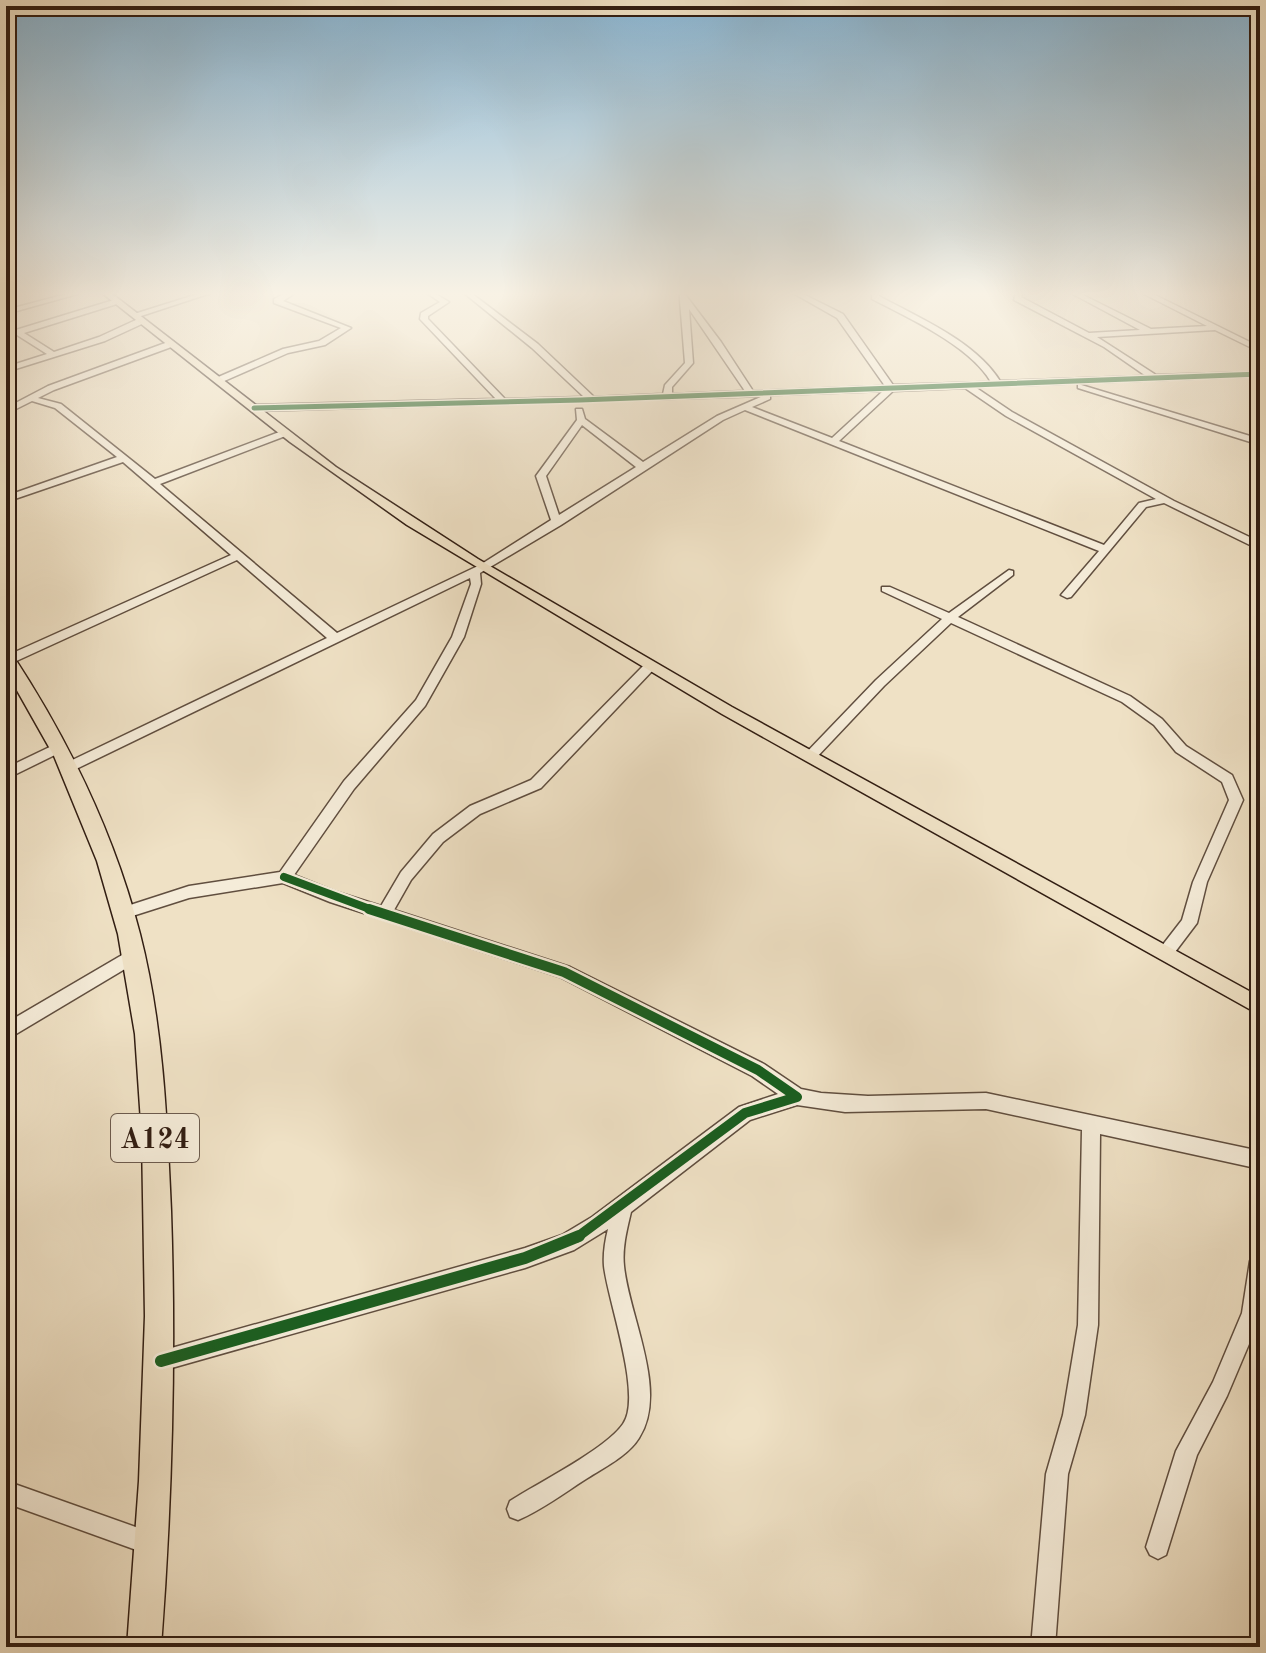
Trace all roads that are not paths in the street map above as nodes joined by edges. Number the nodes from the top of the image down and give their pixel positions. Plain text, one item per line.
1 (100, 370) edge
2 (206, 370) edge
3 (242, 370) edge
4 (473, 370) edge
5 (558, 370) edge
6 (683, 370) edge
7 (735, 370) edge
8 (878, 370) edge
9 (988, 370) edge
10 (1142, 370) edge
11 (1260, 374) edge
12 (1155, 378) junction
13 (219, 380) junction
14 (1066, 382) junction
15 (997, 384) junction
16 (967, 385) junction
17 (891, 388) junction
18 (783, 393) junction
19 (751, 394) junction
20 (667, 396) junction
21 (33, 399) junction
22 (586, 400) junction
23 (503, 402) junction
24 (745, 407) junction
25 (254, 408) junction
26 (6, 411) edge
27 (581, 420) junction
28 (285, 433) junction
29 (834, 441) junction
30 (1260, 442) edge
31 (124, 458) junction
32 (643, 467) junction
33 (154, 483) junction
34 (6, 499) edge
35 (1165, 500) junction
36 (557, 523) junction
37 (1260, 546) edge
38 (1104, 549) junction
39 (239, 555) junction
40 (479, 570) junction
41 (1009, 573) dead end
42 (886, 589) dead end
43 (1067, 595) dead end
44 (947, 619) junction
45 (335, 638) junction
46 (7, 659) edge
47 (650, 666) junction
48 (810, 756) junction
49 (64, 757) junction
50 (6, 774) edge
51 (284, 877) junction
52 (385, 912) junction
53 (123, 913) junction
54 (1166, 951) junction
55 (134, 955) junction
56 (1260, 1007) edge
57 (6, 1032) edge
58 (797, 1097) junction
59 (1091, 1122) junction
60 (1255, 1154) edge
61 (623, 1204) junction
62 (1260, 1261) edge
63 (161, 1361) junction
64 (6, 1492) edge
65 (518, 1509) dead end
66 (153, 1544) junction
67 (1158, 1547) dead end
68 (144, 1647) edge
69 (1043, 1647) edge

1 - 21 street
2 - 13 main road
3 - 13 street
4 - 23 street
5 - 22 street
6 - 20 street
7 - 19 street
8 - 17 street
9 - 15 street
10 - 12 street
11 - 12 street
12 - 14 street
13 - 25 main road
14 - 15 street
14 - 30 street
15 - 16 street
16 - 17 street
16 - 35 street
17 - 18 street
17 - 29 street
18 - 19 street
18 - 24 street
19 - 20 street
20 - 22 street
21 - 26 street
21 - 31 street
22 - 23 street
22 - 27 street
23 - 25 street
24 - 29 street
24 - 32 street
25 - 28 main road
27 - 32 street
27 - 36 street
28 - 33 street
28 - 40 main road
29 - 38 street
31 - 33 street
31 - 34 street
32 - 36 street
33 - 39 street
35 - 37 street
35 - 38 street
36 - 40 street
38 - 43 street
39 - 45 street
39 - 46 street
40 - 45 street
40 - 47 main road
40 - 51 street
41 - 44 street
42 - 44 street
44 - 48 street
44 - 54 street
45 - 49 street
46 - 49 highway, A124
47 - 48 main road
47 - 52 street
48 - 54 main road
49 - 50 street
49 - 53 highway, A124
51 - 52 street
51 - 53 street
52 - 58 street
53 - 55 highway, A124
54 - 56 main road
55 - 57 street
55 - 63 highway, A124
58 - 59 street
58 - 61 street
59 - 60 street
59 - 69 street
61 - 63 street
61 - 65 street
62 - 67 street
63 - 66 highway, A124
64 - 66 street
66 - 68 highway, A124

